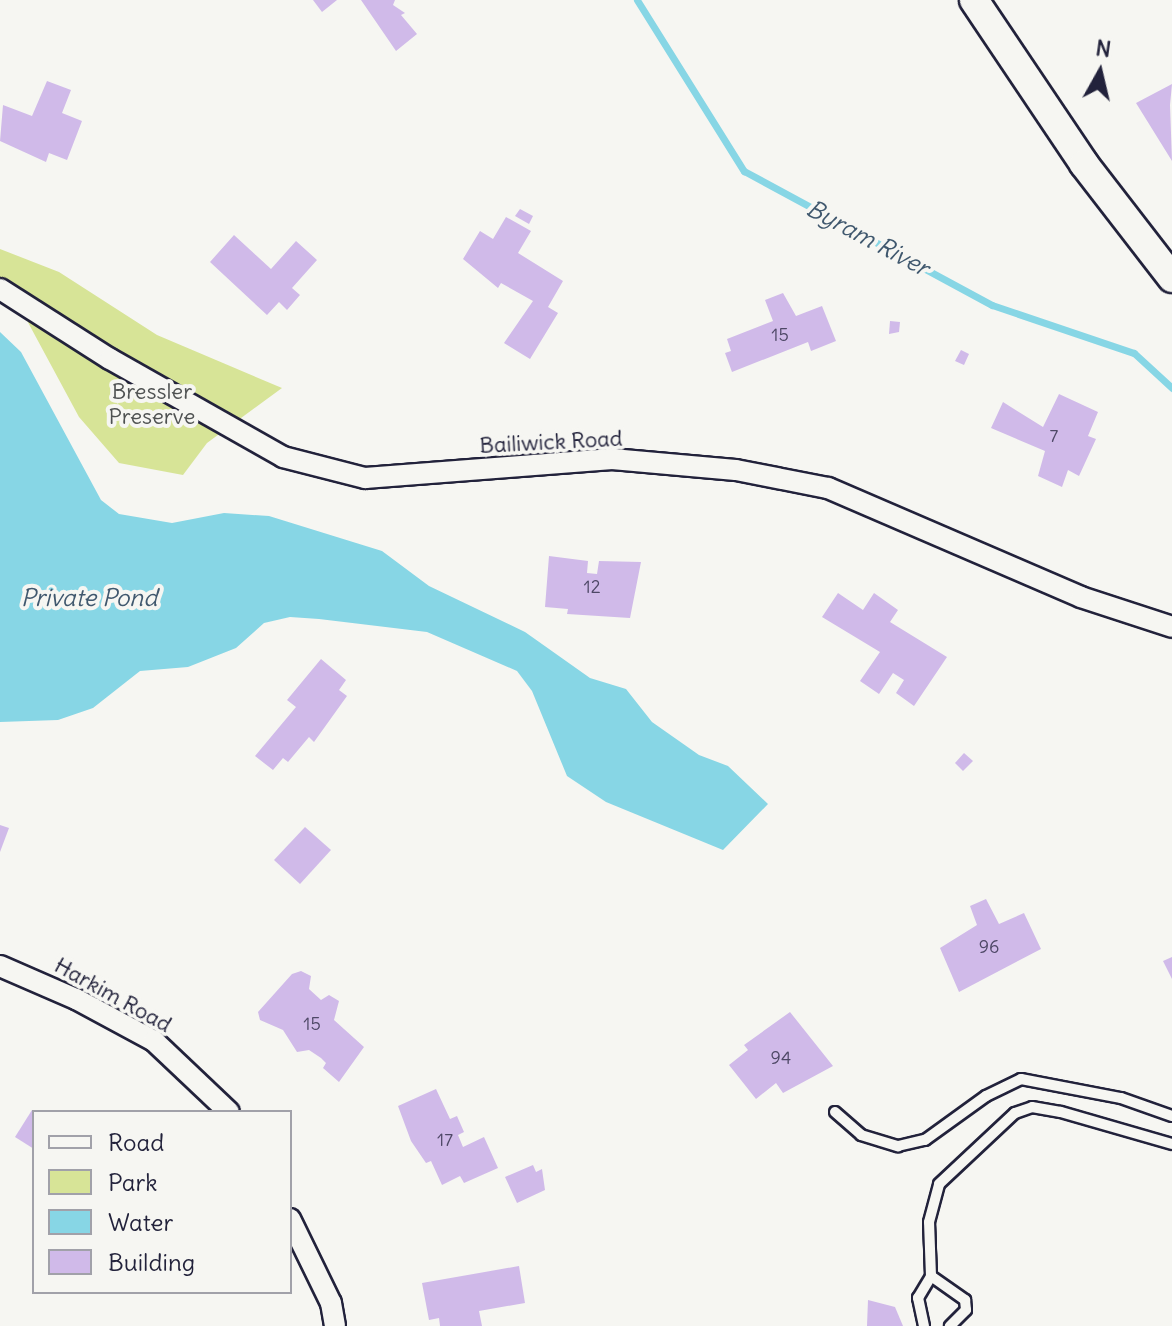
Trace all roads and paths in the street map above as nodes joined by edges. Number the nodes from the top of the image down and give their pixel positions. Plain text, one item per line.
1 (974, 0) edge
2 (1172, 278) edge
3 (0, 289) edge
4 (1172, 627) edge
5 (0, 966) edge
6 (227, 1110) edge
7 (835, 1112) dead end
8 (1172, 1116) edge
9 (1172, 1144) edge
10 (292, 1223) edge
11 (931, 1276) junction
12 (335, 1326) edge
13 (924, 1326) edge
14 (950, 1326) edge

1 - 2 street
3 - 4 street, Bailiwick Road
5 - 6 street, Harkim Road
7 - 8 lane
9 - 11 lane
10 - 12 street
11 - 13 lane
11 - 14 lane

